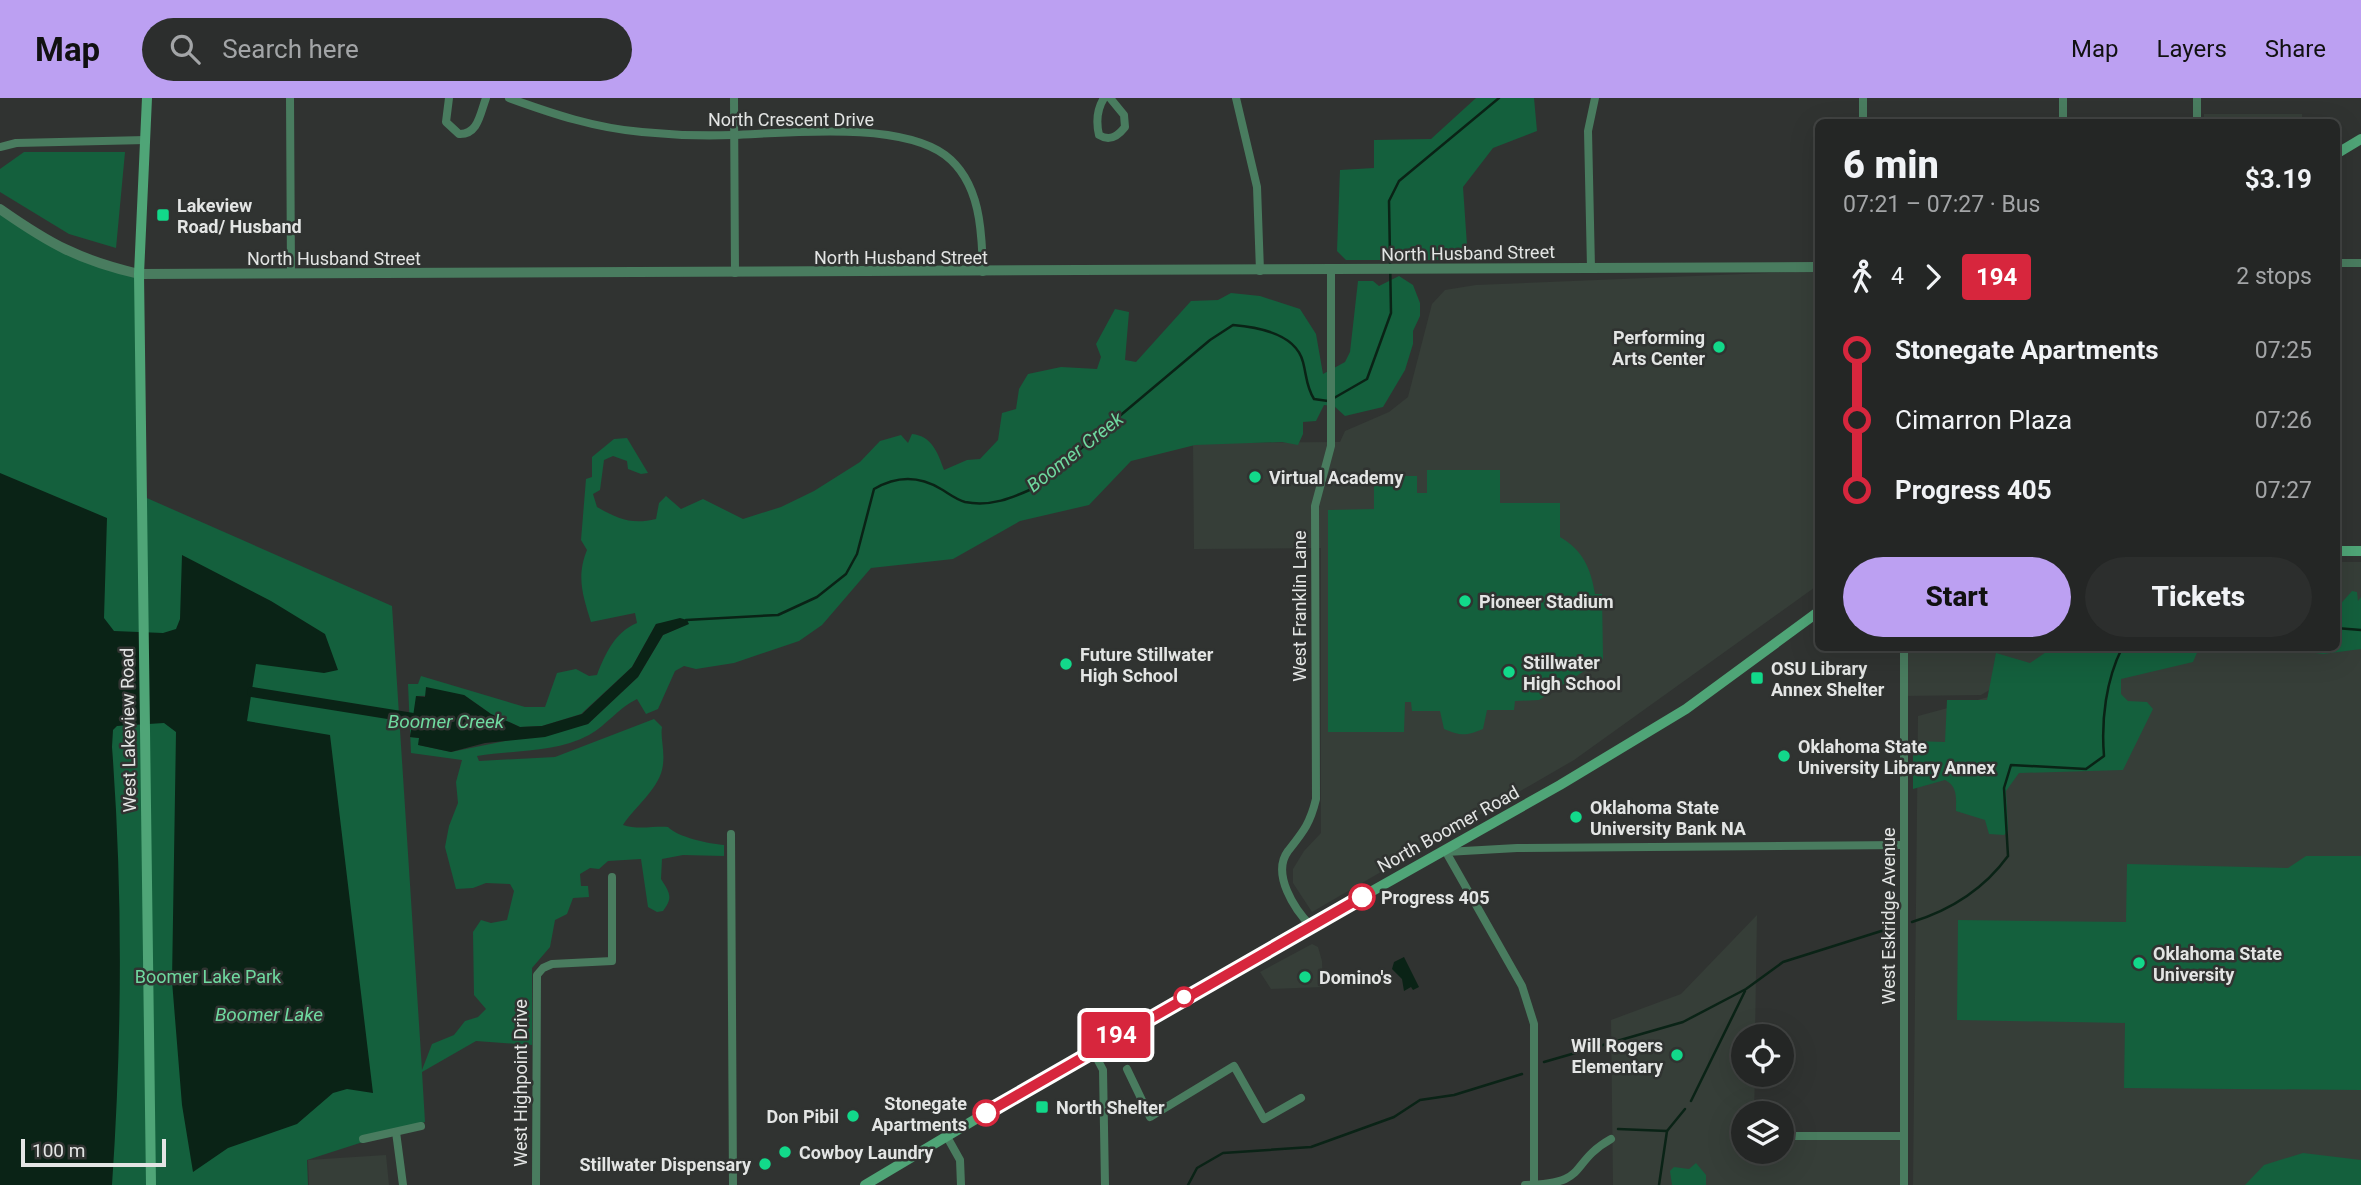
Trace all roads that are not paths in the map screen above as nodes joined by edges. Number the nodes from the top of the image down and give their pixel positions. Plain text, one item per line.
1 (147, 98) edge
2 (290, 98) edge
3 (449, 98) edge
4 (486, 98) edge
5 (509, 98) edge
6 (734, 98) edge
7 (1107, 98) edge
8 (1236, 98) edge
9 (1595, 98) edge
10 (1863, 98) edge
11 (2063, 98) edge
12 (2197, 98) edge
13 (1863, 119) edge
14 (2063, 119) edge
15 (2197, 119) edge
16 (734, 135) junction
17 (2361, 139) edge
18 (146, 140) junction
19 (0, 147) edge
20 (2340, 152) edge
21 (0, 209) edge
22 (2340, 263) edge
23 (2361, 263) edge
24 (1815, 267) edge
25 (1591, 268) junction
26 (1331, 270) junction
27 (1260, 271) junction
28 (983, 272) junction
29 (735, 273) junction
30 (139, 274) junction
31 (291, 274) junction
32 (2340, 551) edge
33 (2361, 551) edge
34 (1815, 614) edge
35 (1904, 651) edge
36 (731, 834) dead end
37 (1903, 845) junction
38 (1446, 852) junction
39 (612, 877) dead end
40 (1311, 926) junction
41 (1092, 1049) junction
42 (1127, 1069) dead end
43 (1301, 1098) dead end
44 (421, 1126) dead end
45 (396, 1132) junction
46 (946, 1135) junction
47 (1794, 1136) edge
48 (1903, 1136) junction
49 (363, 1139) dead end
50 (1611, 1139) dead end
51 (151, 1185) edge
52 (403, 1185) edge
53 (536, 1185) edge
54 (733, 1185) edge
55 (865, 1185) edge
56 (961, 1185) edge
57 (1104, 1185) edge
58 (1525, 1185) edge
59 (1534, 1185) edge
60 (1904, 1185) edge

1 - 18 main road, West Lakeview Road
2 - 31 street
3 - 4 street
5 - 16 street, North Crescent Drive
6 - 16 street
7 - 7 street
8 - 27 street
9 - 25 street
10 - 13 street
11 - 14 street
12 - 15 street
16 - 28 street, North Crescent Drive
16 - 29 street
17 - 20 main road
18 - 19 street
18 - 30 main road, West Lakeview Road
21 - 30 street, North Husband Street
22 - 23 street
24 - 25 street, North Husband Street
25 - 26 street, North Husband Street
26 - 27 street, North Husband Street
26 - 40 street, West Franklin Lane
27 - 28 street, North Husband Street
28 - 29 street, North Husband Street
29 - 31 street, North Husband Street
30 - 31 street, North Husband Street
30 - 51 main road, West Lakeview Road
32 - 33 main road
34 - 38 main road, North Boomer Road
35 - 37 street, West Eskridge Avenue
36 - 54 street
37 - 38 street
37 - 48 street, West Eskridge Avenue
38 - 40 main road, North Boomer Road
38 - 59 street
39 - 53 street, West Highpoint Drive
40 - 41 main road, North Boomer Road
41 - 46 main road, North Boomer Road
41 - 57 street
42 - 43 street
44 - 45 street
45 - 49 street
45 - 52 street
46 - 55 main road, North Boomer Road
46 - 56 street
47 - 48 street
48 - 60 street, West Eskridge Avenue
50 - 59 street
58 - 59 street

